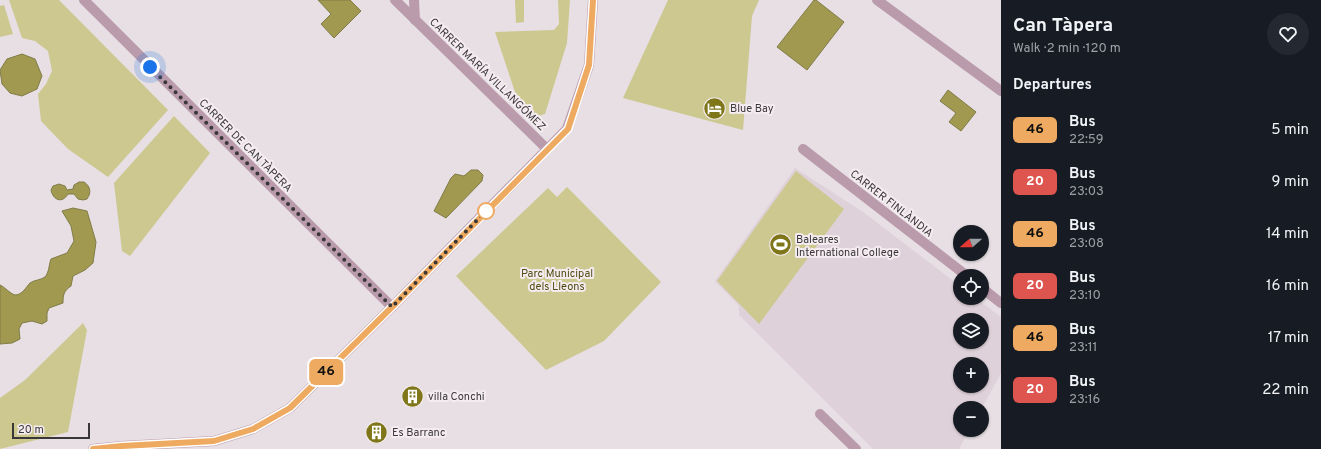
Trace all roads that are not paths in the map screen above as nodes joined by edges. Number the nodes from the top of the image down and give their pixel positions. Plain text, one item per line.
1 (84, 0) edge
2 (395, 0) edge
3 (414, 0) edge
4 (593, 0) edge
5 (877, 0) edge
6 (415, 20) junction
7 (1001, 91) edge
8 (547, 149) junction
9 (803, 149) dead end
10 (958, 269) edge
11 (989, 294) edge
12 (1001, 303) edge
13 (392, 307) junction
14 (820, 414) dead end
15 (93, 449) edge
16 (856, 449) edge

1 - 13 street, CARRER DE CAN TÀPERA
2 - 6 street, CARRER MARÍA VILLANGÓMEZ
3 - 6 street
4 - 8 street
5 - 7 street
6 - 8 street, CARRER MARÍA VILLANGÓMEZ
8 - 13 street
9 - 10 street, CARRER FINLÀNDIA
11 - 12 street
13 - 15 street
14 - 16 street

